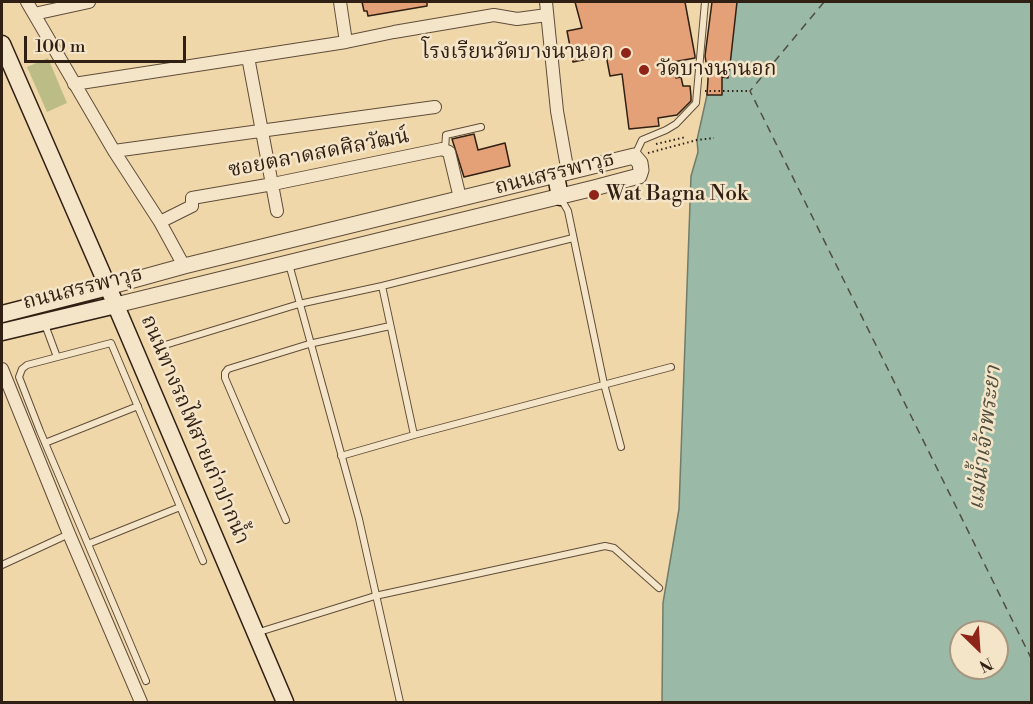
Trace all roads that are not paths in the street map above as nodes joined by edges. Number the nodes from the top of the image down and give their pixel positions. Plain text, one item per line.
1 (27, 2) edge
2 (89, 2) edge
3 (340, 2) edge
4 (546, 2) edge
5 (705, 2) edge
6 (34, 14) junction
7 (547, 15) junction
8 (346, 42) junction
9 (2, 44) edge
10 (248, 57) junction
11 (74, 84) junction
12 (435, 107) dead end
13 (481, 127) dead end
14 (263, 132) junction
15 (446, 149) junction
16 (114, 151) junction
17 (636, 152) junction
18 (562, 175) junction
19 (273, 184) junction
20 (560, 196) junction
21 (460, 198) junction
22 (277, 211) dead end
23 (160, 222) junction
24 (573, 238) junction
25 (288, 262) junction
26 (184, 266) junction
27 (382, 286) junction
28 (108, 287) junction
29 (299, 304) junction
30 (116, 305) junction
31 (2, 313) edge
32 (44, 322) junction
33 (390, 326) junction
34 (2, 332) edge
35 (309, 344) junction
36 (165, 345) dead end
37 (57, 357) junction
38 (671, 367) dead end
39 (2, 369) edge
40 (604, 384) junction
41 (6, 395) edge
42 (138, 406) junction
43 (414, 435) junction
44 (45, 443) junction
45 (621, 447) dead end
46 (341, 456) junction
47 (180, 507) junction
48 (286, 520) dead end
49 (69, 534) junction
50 (88, 544) junction
51 (203, 561) dead end
52 (2, 566) edge
53 (659, 588) dead end
54 (375, 596) junction
55 (255, 633) junction
56 (146, 681) dead end
57 (141, 702) edge
58 (285, 702) edge
59 (400, 702) edge

1 - 6 street
2 - 6 street
3 - 8 street
4 - 7 street
5 - 17 lane
6 - 11 street
7 - 8 street
7 - 18 street
8 - 10 street
9 - 28 main road, ถนนทางรถไฟสายเก่าปากน้ำ
10 - 11 street
10 - 14 street
11 - 16 street
12 - 14 street
13 - 15 lane
14 - 16 street
14 - 19 street
15 - 19 street, ซอยตลาดสดศิลวัฒน์
15 - 21 street
16 - 23 street
17 - 18 street, ถนนสรรพาวุธ
17 - 20 street, ถนนสรรพาวุธ
18 - 20 main road
18 - 21 street, ถนนสรรพาวุธ
19 - 22 street
19 - 23 street, ซอยตลาดสดศิลวัฒน์
20 - 24 lane
20 - 25 street, ถนนสรรพาวุธ
21 - 26 street, ถนนสรรพาวุธ
23 - 26 street
24 - 27 lane
24 - 40 lane
25 - 29 lane
25 - 30 street, ถนนสรรพาวุธ
26 - 28 street, ถนนสรรพาวุธ
27 - 29 lane
27 - 33 lane
28 - 30 main road, ถนนทางรถไฟสายเก่าปากน้ำ
28 - 31 main road, ถนนสรรพาวุธ
29 - 35 lane
29 - 36 lane
30 - 32 main road, ถนนสรรพาวุธ
30 - 55 main road, ถนนทางรถไฟสายเก่าปากน้ำ
32 - 34 main road, ถนนสรรพาวุธ
32 - 37 lane
33 - 35 lane
33 - 43 lane
35 - 46 lane
35 - 48 lane
37 - 42 lane
37 - 44 lane
38 - 40 lane
39 - 41 street
40 - 43 lane
40 - 45 lane
41 - 49 street
42 - 44 lane
42 - 47 lane
43 - 46 lane
44 - 50 lane
46 - 54 lane
47 - 50 lane
47 - 51 lane
49 - 52 lane
49 - 57 street
50 - 56 lane
53 - 54 lane
54 - 55 lane
54 - 59 lane
55 - 58 main road, ถนนทางรถไฟสายเก่าปากน้ำ

